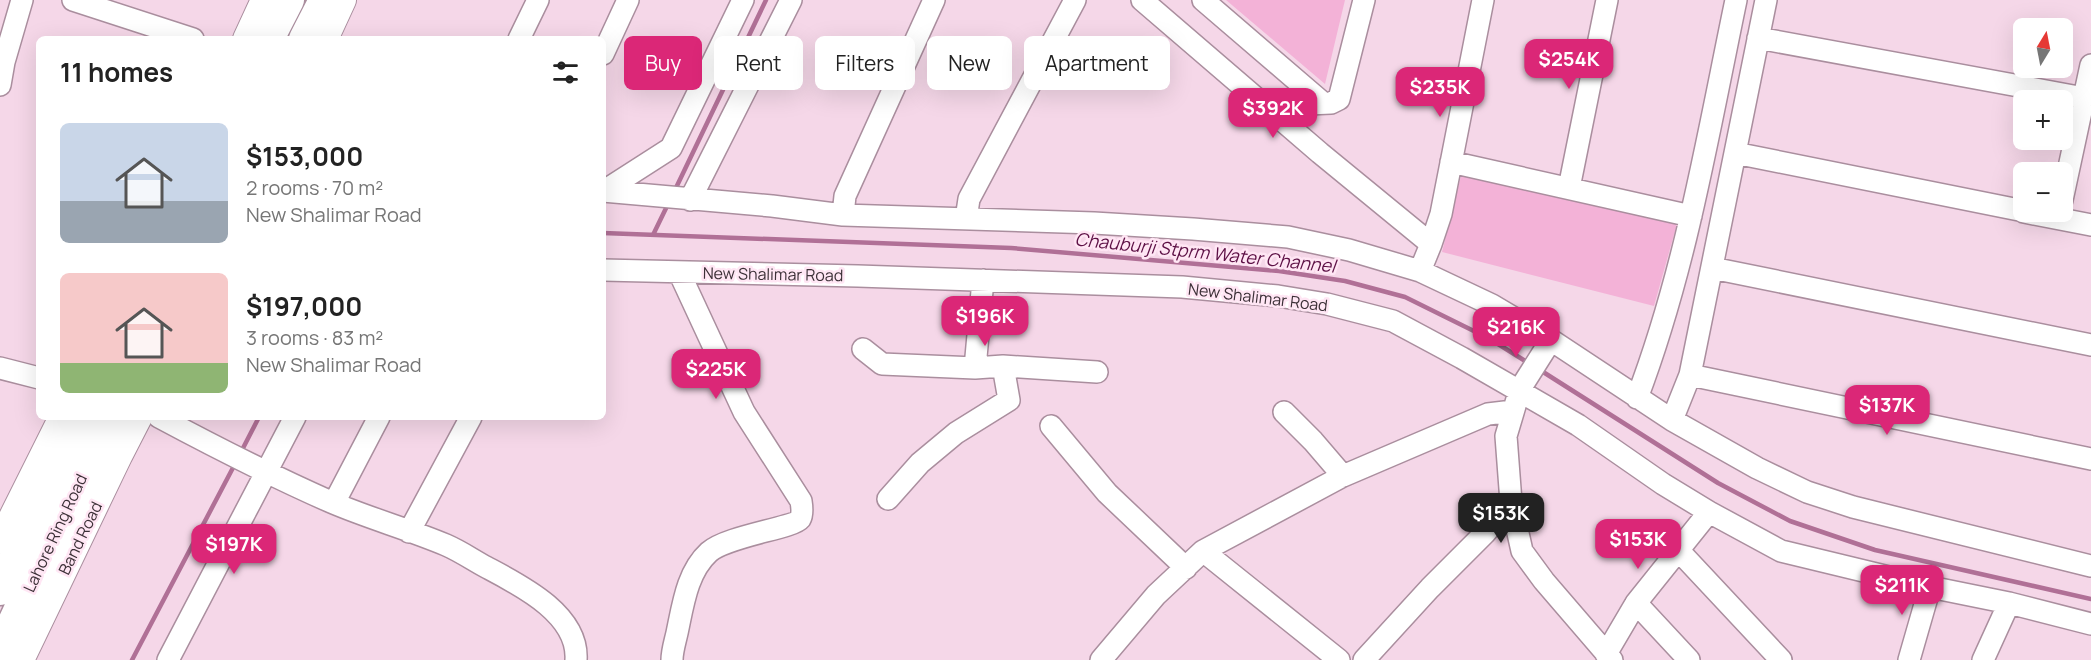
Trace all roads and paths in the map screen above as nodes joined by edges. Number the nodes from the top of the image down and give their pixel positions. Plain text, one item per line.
1 (22, 0) edge
2 (264, 0) edge
3 (289, 0) edge
4 (324, 0) edge
5 (344, 0) edge
6 (538, 0) edge
7 (628, 0) edge
8 (743, 0) edge
9 (791, 0) edge
10 (934, 0) edge
11 (1075, 0) edge
12 (1142, 0) edge
13 (1203, 0) edge
14 (1364, 0) edge
15 (1483, 0) edge
16 (1606, 0) edge
17 (1736, 0) edge
18 (1766, 0) edge
19 (78, 1) edge
20 (184, 36) edge
21 (247, 36) edge
22 (271, 36) edge
23 (306, 36) edge
24 (326, 36) edge
25 (520, 36) edge
26 (1758, 38) junction
27 (4, 45) edge
28 (606, 48) edge
29 (2091, 65) edge
30 (0, 85) edge
31 (2084, 98) junction
32 (1323, 103) junction
33 (1265, 106) junction
34 (1735, 153) junction
35 (1451, 162) junction
36 (2070, 162) edge
37 (1569, 188) junction
38 (606, 190) edge
39 (606, 191) edge
40 (686, 200) junction
41 (2013, 209) edge
42 (843, 215) junction
43 (1691, 216) junction
44 (2073, 216) edge
45 (966, 219) junction
46 (2091, 225) edge
47 (1431, 244) junction
48 (1712, 268) junction
49 (606, 270) edge
50 (679, 272) junction
51 (1420, 272) junction
52 (983, 280) junction
53 (2091, 345) edge
54 (1547, 346) junction
55 (863, 349) dead end
56 (1003, 366) junction
57 (0, 368) edge
58 (975, 368) junction
59 (1097, 372) dead end
60 (1690, 375) junction
61 (36, 377) edge
62 (1522, 386) junction
63 (1637, 398) junction
64 (1513, 411) junction
65 (1284, 412) dead end
66 (61, 420) edge
67 (79, 420) edge
68 (108, 420) edge
69 (137, 420) edge
70 (165, 420) edge
71 (293, 420) edge
72 (377, 420) edge
73 (469, 420) edge
74 (1672, 420) junction
75 (1051, 426) dead end
76 (2091, 459) edge
77 (266, 473) junction
78 (1343, 476) junction
79 (888, 499) dead end
80 (1511, 502) junction
81 (334, 503) junction
82 (1709, 512) junction
83 (409, 532) junction
84 (0, 542) edge
85 (1203, 551) junction
86 (1679, 551) junction
87 (2091, 566) edge
88 (1186, 568) junction
89 (1930, 587) junction
90 (0, 590) edge
91 (1636, 603) junction
92 (2009, 603) junction
93 (2091, 624) edge
94 (0, 650) edge
95 (1609, 657) edge
96 (21, 660) edge
97 (168, 660) edge
98 (576, 660) edge
99 (672, 660) edge
100 (1101, 660) edge
101 (1339, 660) edge
102 (1364, 660) edge
103 (1689, 660) edge
104 (1781, 660) edge
105 (1910, 660) edge
106 (1983, 660) edge

1 - 27 street
2 - 21 main road
3 - 22 highway
4 - 23 highway
5 - 24 main road
6 - 25 street
7 - 28 street
8 - 38 street
9 - 40 street
10 - 42 street
11 - 45 street
12 - 33 street
13 - 32 street
14 - 32 street
15 - 35 street
16 - 37 street
17 - 43 street
18 - 26 street
19 - 20 street
26 - 31 street
26 - 34 street
27 - 30 street
29 - 31 street
31 - 36 street
32 - 33 street
33 - 47 street
34 - 41 street
34 - 48 street
35 - 37 street
35 - 47 street
37 - 43 street
39 - 40 street
40 - 42 street
42 - 45 street
43 - 63 street
44 - 46 street
45 - 51 street
47 - 51 street
48 - 53 street
48 - 60 street
49 - 50 street, New Shalimar Road
50 - 52 street, New Shalimar Road
50 - 99 street
51 - 54 street
52 - 58 street
52 - 62 street, New Shalimar Road
54 - 62 street
54 - 63 street
55 - 58 street
56 - 58 street
56 - 59 street
56 - 79 street
57 - 61 street
60 - 74 street
60 - 76 street
62 - 64 street
62 - 82 street, New Shalimar Road
63 - 74 street
64 - 78 street
64 - 80 street
65 - 78 street
66 - 84 main road
67 - 90 highway, Lahore Ring Road
68 - 94 highway, Lahore Ring Road
69 - 96 main road, Band Road
70 - 77 street
71 - 77 street
72 - 81 street
73 - 83 street
74 - 87 street
75 - 88 street
77 - 81 street
77 - 97 street
78 - 85 street
80 - 95 street
80 - 102 street
81 - 83 street
82 - 86 street
82 - 89 street, New Shalimar Road
83 - 98 street
85 - 88 street
85 - 101 street
86 - 91 street
86 - 104 street
88 - 100 street
89 - 92 street, New Shalimar Road
89 - 105 street
91 - 95 street
91 - 103 street
92 - 93 street, New Shalimar Road
92 - 106 street

